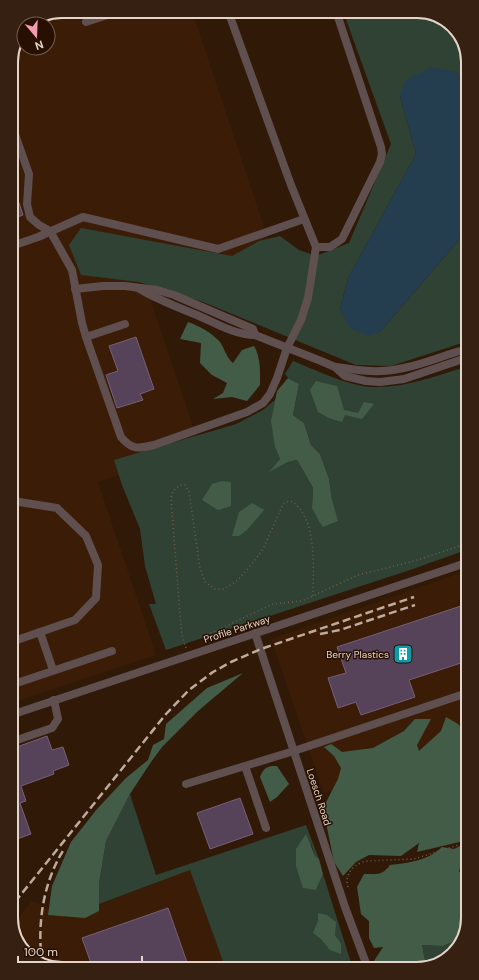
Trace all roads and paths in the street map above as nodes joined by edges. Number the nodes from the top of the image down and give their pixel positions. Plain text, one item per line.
1 (98, 18) edge
2 (231, 18) edge
3 (338, 18) edge
4 (86, 22) dead end
5 (18, 143) edge
6 (304, 219) junction
7 (50, 231) junction
8 (18, 244) edge
9 (316, 247) junction
10 (75, 289) junction
11 (125, 324) dead end
12 (86, 337) junction
13 (287, 348) junction
14 (461, 351) edge
15 (461, 360) edge
16 (335, 367) junction
17 (18, 503) edge
18 (461, 546) edge
19 (461, 565) edge
20 (313, 596) junction
21 (40, 632) junction
22 (255, 633) junction
23 (207, 635) dead end
24 (18, 640) edge
25 (112, 651) dead end
26 (188, 656) junction
27 (53, 670) junction
28 (18, 683) edge
29 (461, 695) edge
30 (54, 700) junction
31 (18, 713) edge
32 (18, 741) edge
33 (294, 751) junction
34 (245, 766) junction
35 (186, 784) dead end
36 (266, 828) dead end
37 (461, 844) edge
38 (348, 888) dead end
39 (365, 962) edge

1 - 4 street
2 - 6 street
3 - 9 street
5 - 7 street
6 - 7 street
6 - 9 street
7 - 8 street
7 - 10 street
9 - 13 street
10 - 12 street
10 - 13 street
11 - 12 street
12 - 13 street
13 - 16 street
14 - 16 street
15 - 16 street
17 - 21 street
18 - 20 path
19 - 22 street, Profile Parkway
20 - 23 path
20 - 26 path
21 - 24 street
21 - 27 street
22 - 26 street, Profile Parkway
22 - 33 street, Loesch Road
25 - 27 street
26 - 30 street, Profile Parkway
27 - 28 street
29 - 33 street
30 - 31 street, Profile Parkway
30 - 32 street
33 - 34 street
33 - 39 street, Loesch Road
34 - 35 street
34 - 36 street
37 - 38 path

